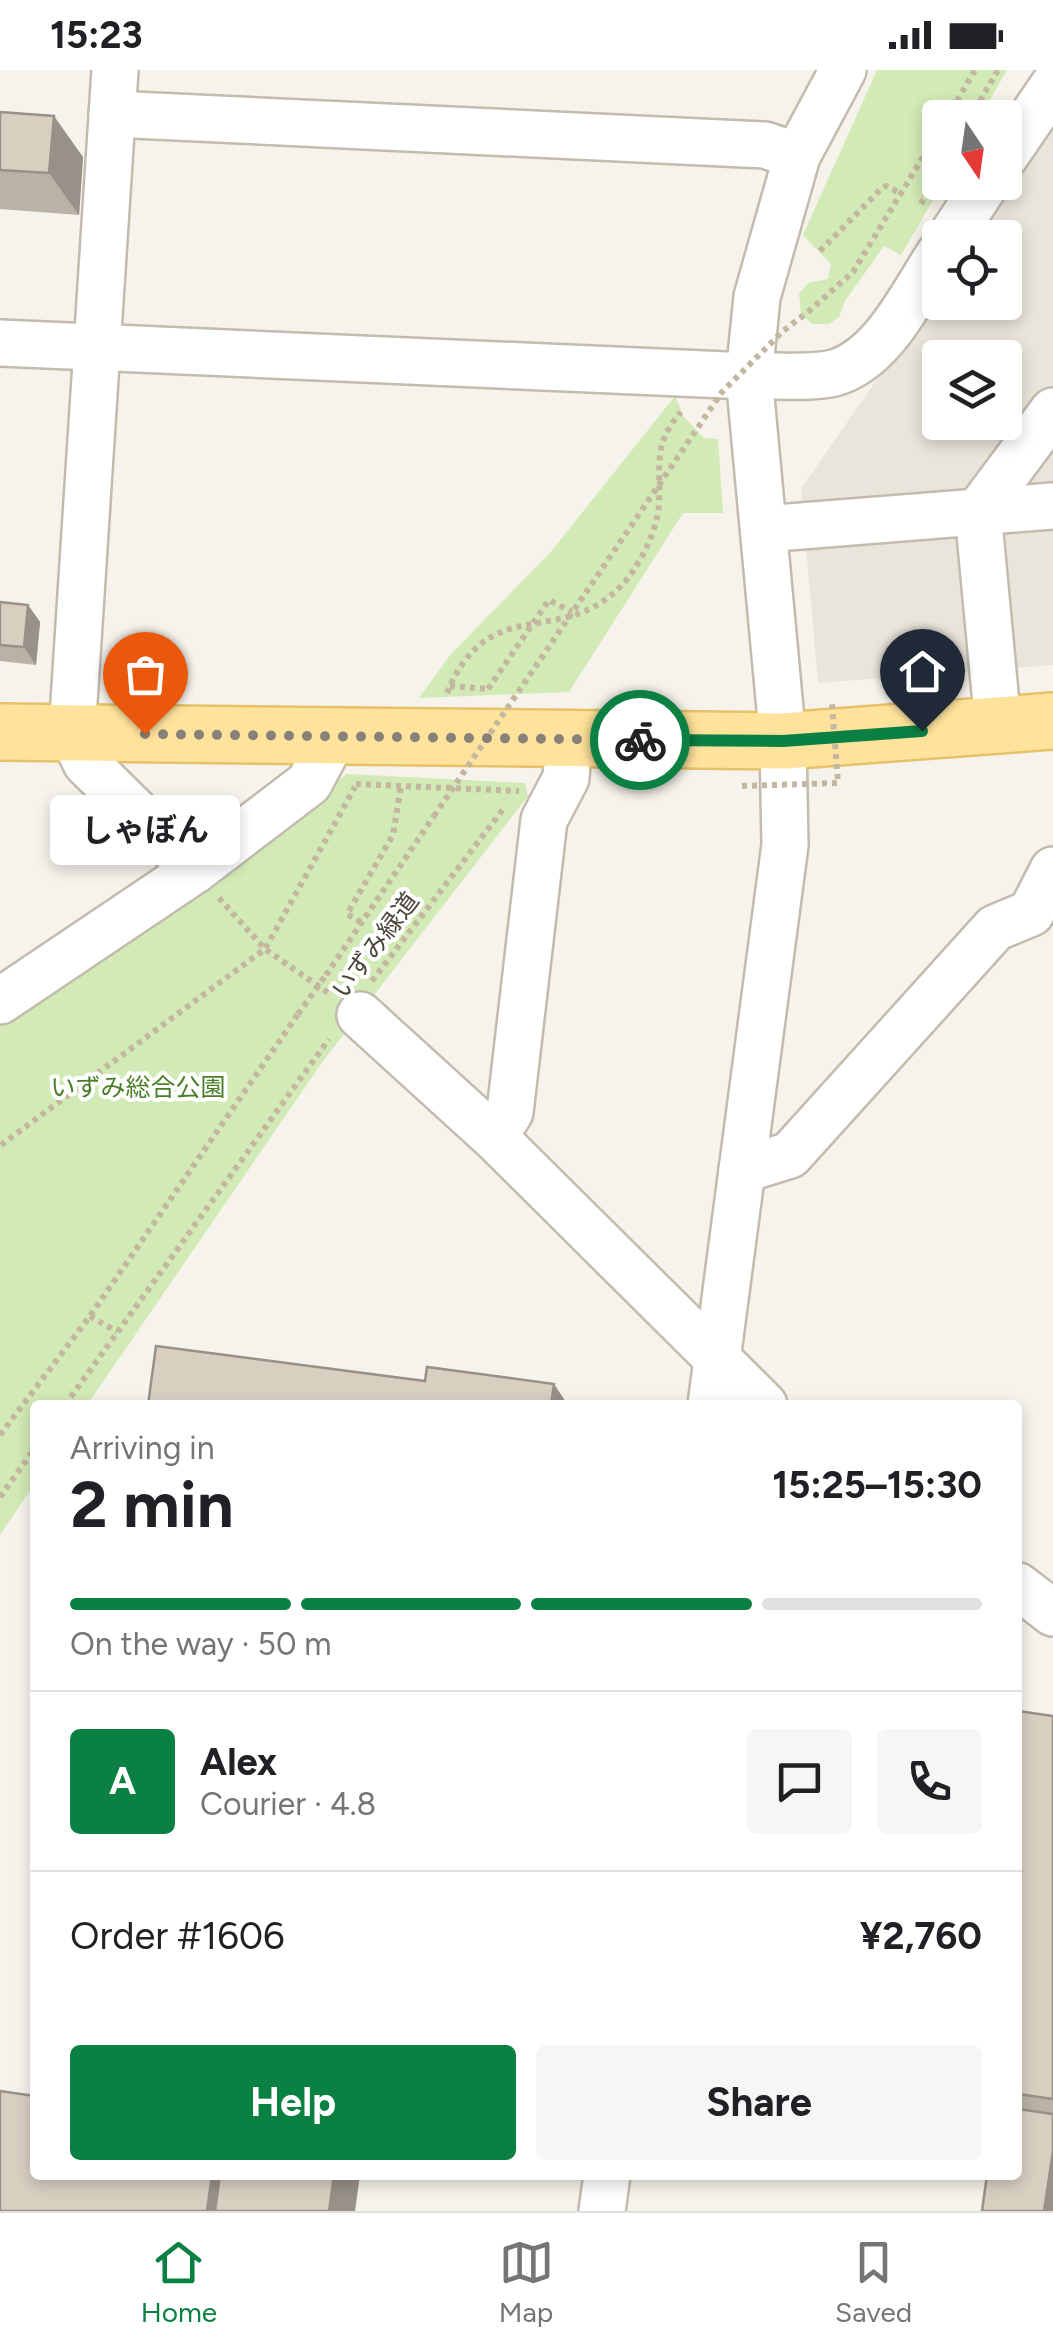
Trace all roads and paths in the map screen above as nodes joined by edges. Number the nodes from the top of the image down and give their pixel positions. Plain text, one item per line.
1 (843, 70) edge
2 (975, 70) edge
3 (998, 70) edge
4 (1053, 86) edge
5 (113, 92) edge
6 (958, 100) edge
7 (980, 100) edge
8 (1022, 131) edge
9 (797, 156) junction
10 (922, 160) edge
11 (902, 194) junction
12 (820, 250) dead end
13 (922, 279) edge
14 (0, 343) edge
15 (98, 347) junction
16 (749, 376) junction
17 (1053, 411) edge
18 (711, 427) dead end
19 (1053, 506) edge
20 (978, 512) junction
21 (764, 529) junction
22 (572, 612) junction
23 (450, 686) junction
24 (444, 704) dead end
25 (832, 704) dead end
26 (1053, 721) edge
27 (998, 725) junction
28 (0, 732) edge
29 (72, 733) junction
30 (568, 739) junction
31 (783, 741) junction
32 (344, 755) junction
33 (356, 784) junction
34 (402, 786) junction
35 (742, 786) dead end
36 (346, 787) dead end
37 (194, 870) junction
38 (1053, 870) edge
39 (362, 922) junction
40 (265, 950) junction
41 (0, 1001) edge
42 (355, 1012) junction
43 (494, 1137) junction
44 (1, 1145) edge
45 (742, 1170) junction
46 (90, 1316) junction
47 (117, 1332) junction
48 (718, 1355) junction
49 (69, 1400) edge
50 (712, 1400) edge
51 (759, 1400) edge
52 (0, 1436) edge
53 (30, 1455) edge
54 (0, 1497) edge
55 (606, 2180) edge
56 (602, 2211) edge

1 - 9 street
2 - 6 path
3 - 7 path
4 - 8 street
5 - 9 street
5 - 15 street
9 - 16 street
10 - 11 path
11 - 12 path
11 - 22 path, bridge
13 - 16 street
14 - 15 street
15 - 16 street
15 - 29 street
16 - 21 street
17 - 20 street
18 - 23 path
19 - 20 street
20 - 21 street
20 - 27 street
21 - 31 street
22 - 23 path, bridge
22 - 39 path, bridge
23 - 24 path
25 - 35 path, bridge
26 - 27 main road
27 - 31 main road
28 - 29 main road
29 - 32 main road
29 - 37 street
30 - 31 main road
30 - 32 main road
30 - 43 street
31 - 45 street
32 - 33 path
32 - 37 street
33 - 34 path, いずみ緑道
33 - 36 path, いずみ緑道
33 - 40 path
34 - 39 path
34 - 42 path, いずみ緑道
37 - 40 path
37 - 41 street
38 - 45 street
39 - 46 path, bridge
40 - 42 path
40 - 44 path
42 - 43 street
42 - 47 path, いずみ緑道
43 - 48 street
45 - 48 street
46 - 47 path
46 - 52 path
47 - 49 path, いずみ緑道
48 - 50 street
48 - 51 street
53 - 54 path
55 - 56 street

